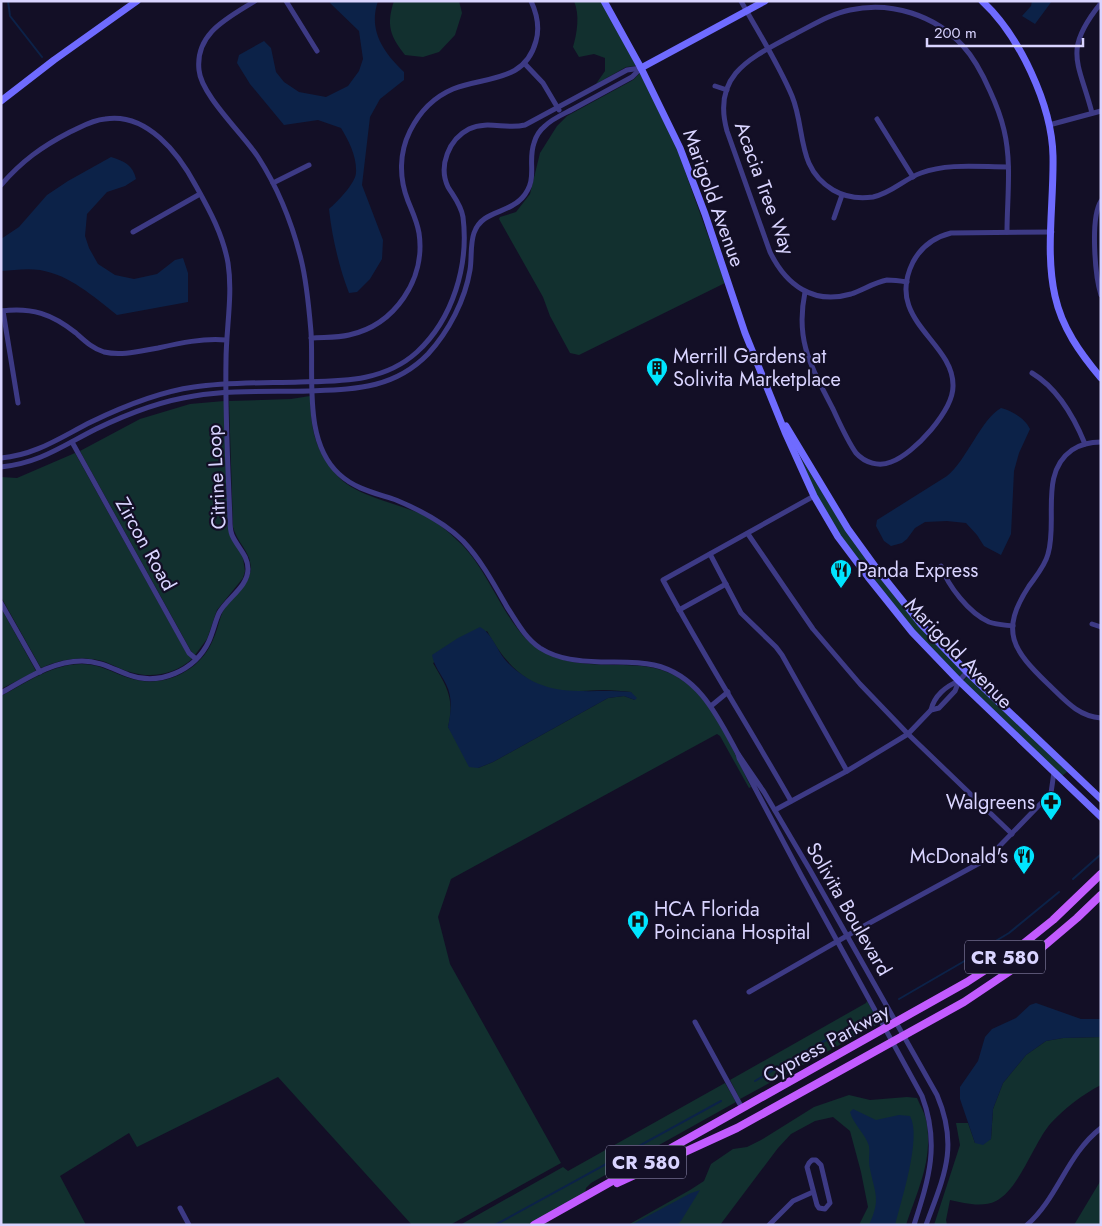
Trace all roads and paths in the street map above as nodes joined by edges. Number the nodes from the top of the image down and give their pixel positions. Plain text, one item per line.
1 (137, 1) edge
2 (255, 1) edge
3 (286, 1) edge
4 (530, 1) edge
5 (604, 1) edge
6 (741, 1) edge
7 (765, 1) edge
8 (982, 1) edge
9 (1101, 3) edge
10 (747, 11) junction
11 (767, 49) junction
12 (317, 51) dead end
13 (524, 63) junction
14 (641, 68) junction
15 (716, 86) dead end
16 (727, 90) junction
17 (1, 101) edge
18 (558, 108) junction
19 (1101, 111) edge
20 (1092, 113) junction
21 (561, 115) junction
22 (877, 119) dead end
23 (1049, 125) junction
24 (309, 165) dead end
25 (1008, 167) junction
26 (913, 177) junction
27 (273, 184) junction
28 (1, 185) edge
29 (200, 194) junction
30 (842, 195) junction
31 (1101, 201) edge
32 (834, 218) dead end
33 (133, 232) dead end
34 (1007, 232) junction
35 (1052, 232) junction
36 (1098, 267) edge
37 (907, 282) junction
38 (805, 292) junction
39 (1101, 295) edge
40 (2, 311) edge
41 (311, 338) junction
42 (226, 340) junction
43 (1032, 373) dead end
44 (1101, 378) edge
45 (312, 382) junction
46 (225, 384) junction
47 (313, 391) junction
48 (226, 394) junction
49 (18, 404) dead end
50 (778, 413) junction
51 (72, 442) junction
52 (1101, 442) edge
53 (1085, 444) junction
54 (1, 458) edge
55 (1, 467) edge
56 (814, 496) junction
57 (748, 534) junction
58 (710, 554) junction
59 (941, 566) dead end
60 (726, 584) junction
61 (1, 603) edge
62 (679, 610) junction
63 (1092, 624) dead end
64 (1012, 626) junction
65 (1101, 626) edge
66 (196, 659) junction
67 (40, 672) junction
68 (967, 672) junction
69 (959, 681) junction
70 (728, 692) junction
71 (1, 693) edge
72 (711, 706) junction
73 (931, 710) junction
74 (1101, 718) edge
75 (908, 734) junction
76 (738, 754) junction
77 (846, 771) junction
78 (1054, 772) junction
79 (1101, 799) edge
80 (791, 801) junction
81 (775, 810) junction
82 (1101, 817) edge
83 (1012, 834) junction
84 (1101, 874) edge
85 (1101, 895) edge
86 (847, 936) junction
87 (837, 942) junction
88 (749, 992) dead end
89 (695, 1022) dead end
90 (896, 1023) junction
91 (886, 1029) junction
92 (904, 1036) junction
93 (893, 1042) junction
94 (742, 1108) junction
95 (1101, 1128) edge
96 (814, 1192) junction
97 (180, 1208) dead end
98 (550, 1216) junction
99 (189, 1225) edge
100 (534, 1225) edge
101 (769, 1225) edge
102 (914, 1225) edge
103 (926, 1225) edge
104 (1027, 1225) edge

1 - 17 main road
2 - 27 street, Solivita Boulevard
3 - 12 street
4 - 13 street
5 - 14 main road, Marigold Avenue
6 - 10 street
7 - 10 main road
8 - 23 main road
9 - 20 street
10 - 11 street
10 - 14 main road
11 - 16 street, Acacia Tree Way
11 - 25 street, Acacia Tree Way
11 - 30 street
13 - 18 street
13 - 41 street
14 - 18 street
14 - 21 street
14 - 50 main road, Marigold Avenue
15 - 16 street
16 - 38 street, Acacia Tree Way
18 - 21 street
18 - 45 street
19 - 20 street
20 - 23 street
21 - 47 street
22 - 26 street
23 - 35 main road
24 - 27 street
25 - 26 street
25 - 34 street, Acacia Tree Way
26 - 30 street
27 - 41 street, Solivita Boulevard
28 - 29 street
29 - 33 street
29 - 42 street
30 - 32 street
31 - 36 street
34 - 35 street
34 - 37 street
35 - 44 main road
36 - 39 street
37 - 38 street, Acacia Tree Way
37 - 38 street
40 - 42 street
40 - 49 street
41 - 45 street, Solivita Boulevard
42 - 46 street
43 - 53 street
45 - 46 street
45 - 47 street, Solivita Boulevard
46 - 48 street
46 - 54 street
47 - 48 street
47 - 72 street, Solivita Boulevard
48 - 51 street
48 - 66 street, Citrine Loop
50 - 56 main road, Marigold Avenue
50 - 68 main road, Marigold Avenue
51 - 55 street
51 - 66 street, Zircon Road
52 - 53 street
53 - 64 street
56 - 57 street
56 - 69 main road, Marigold Avenue
57 - 58 street
57 - 75 street
58 - 60 street
58 - 62 street
59 - 64 street
60 - 62 street
60 - 77 street
61 - 67 street
62 - 70 street
63 - 65 street
64 - 74 street
66 - 67 street, Citrine Loop
67 - 71 street, Citrine Loop
68 - 69 street
68 - 79 main road, Marigold Avenue
69 - 73 street
69 - 73 street
69 - 78 main road, Marigold Avenue
70 - 72 street
70 - 80 street
72 - 76 street, Solivita Boulevard
73 - 75 street
75 - 77 street
75 - 83 street
76 - 81 street, Solivita Boulevard
76 - 87 street, Solivita Boulevard
77 - 80 street
78 - 82 main road, Marigold Avenue
78 - 83 street
80 - 81 street
81 - 86 street, Solivita Boulevard
83 - 86 street
84 - 90 main road, Cypress Parkway / CR 580
85 - 92 main road, Cypress Parkway / CR 580
86 - 87 street
86 - 90 street, Solivita Boulevard
87 - 88 street
87 - 91 street, Solivita Boulevard
89 - 94 street
90 - 91 main road, Cypress Parkway / CR 580
90 - 92 street, Solivita Boulevard
91 - 93 street, Solivita Boulevard
91 - 94 main road, Cypress Parkway / CR 580
92 - 93 main road, Cypress Parkway / CR 580
92 - 103 street, Solivita Boulevard
93 - 98 main road, Cypress Parkway / CR 580
93 - 102 street, Solivita Boulevard
94 - 98 main road, Cypress Parkway / CR 580
95 - 104 street
96 - 96 street
96 - 101 street
97 - 99 street
98 - 100 main road, Cypress Parkway / CR 580

